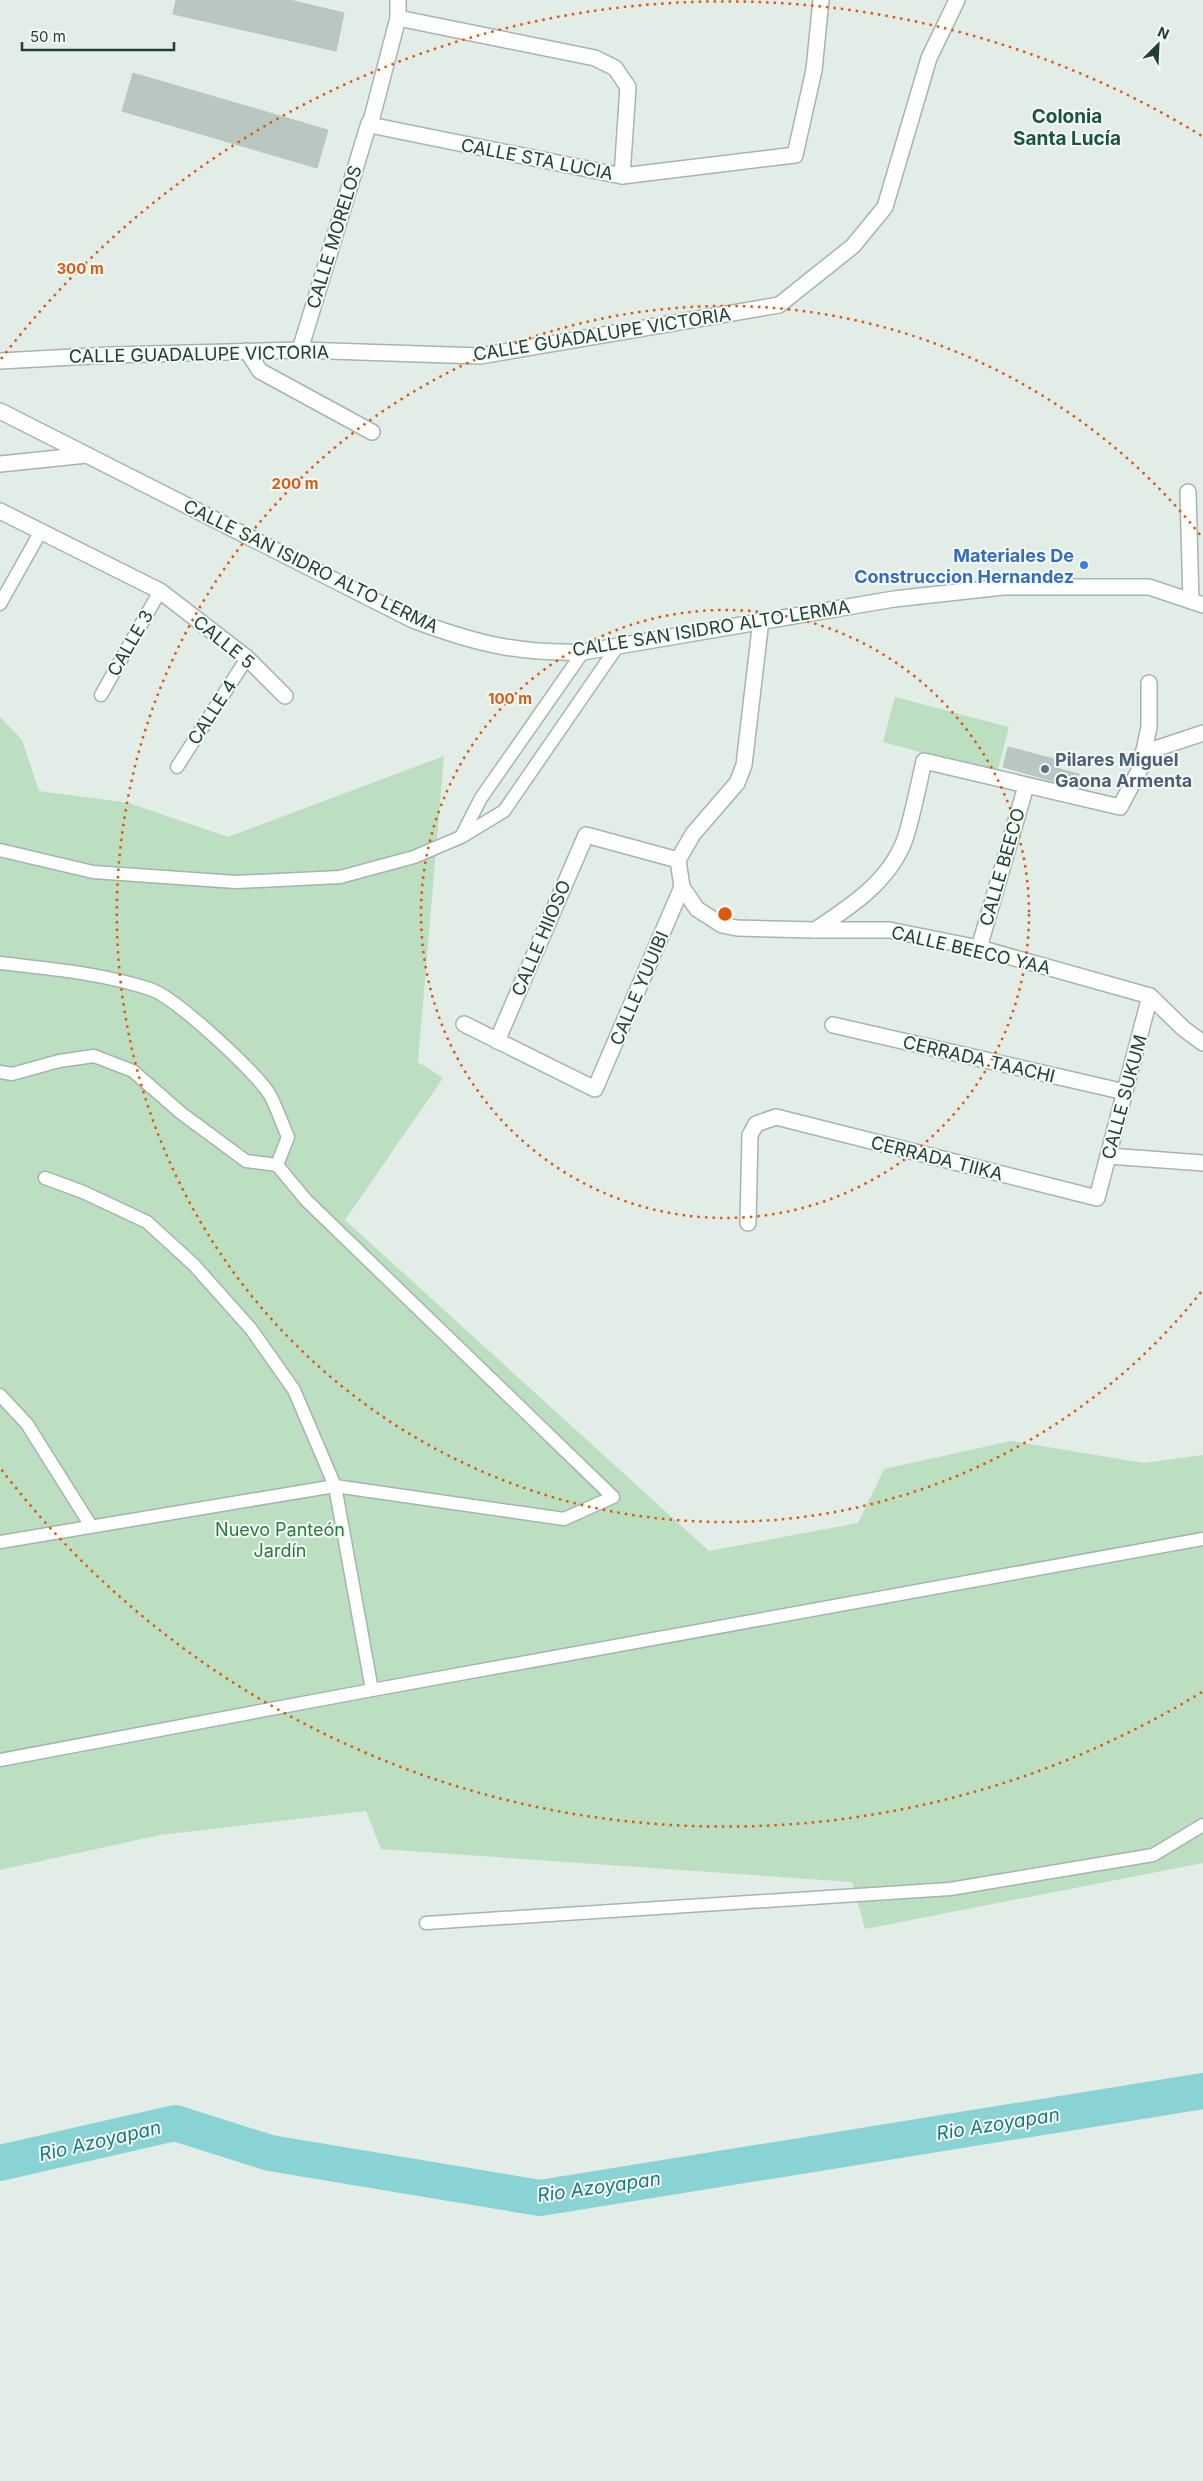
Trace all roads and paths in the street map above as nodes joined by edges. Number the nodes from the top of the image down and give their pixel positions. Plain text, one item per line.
1 (398, 0) edge
2 (821, 0) edge
3 (957, 0) edge
4 (398, 18) junction
5 (369, 124) junction
6 (622, 176) junction
7 (300, 350) junction
8 (247, 351) junction
9 (0, 361) edge
10 (0, 410) edge
11 (372, 432) dead end
12 (88, 455) junction
13 (0, 464) edge
14 (1188, 492) dead end
15 (0, 511) edge
16 (41, 531) junction
17 (160, 591) junction
18 (1197, 603) edge
19 (0, 604) edge
20 (761, 620) junction
21 (617, 647) junction
22 (583, 652) junction
23 (247, 658) junction
24 (1149, 683) dead end
25 (100, 695) dead end
26 (285, 696) dead end
27 (1203, 734) edge
28 (1143, 753) junction
29 (177, 767) dead end
30 (1026, 786) junction
31 (461, 837) junction
32 (0, 850) edge
33 (678, 860) junction
34 (682, 887) junction
35 (815, 930) junction
36 (979, 948) junction
37 (0, 963) edge
38 (1150, 996) junction
39 (464, 1024) dead end
40 (832, 1025) dead end
41 (1201, 1038) edge
42 (497, 1041) junction
43 (0, 1072) edge
44 (1125, 1092) junction
45 (1109, 1156) junction
46 (1203, 1163) edge
47 (276, 1165) junction
48 (45, 1178) dead end
49 (1098, 1198) joint
50 (748, 1223) dead end
51 (0, 1395) edge
52 (335, 1486) junction
53 (91, 1526) junction
54 (1203, 1539) edge
55 (0, 1542) edge
56 (372, 1690) junction
57 (0, 1760) edge
58 (1203, 1826) edge
59 (426, 1922) dead end

1 - 4 street, CALLE MORELOS
2 - 6 street, CALLE STA LUCIA
3 - 7 street, CALLE GUADALUPE VICTORIA
4 - 5 street, CALLE MORELOS
4 - 6 street
5 - 6 street, CALLE STA LUCIA
5 - 7 street, CALLE MORELOS
7 - 8 street, CALLE GUADALUPE VICTORIA
8 - 9 street, CALLE GUADALUPE VICTORIA
8 - 11 street
10 - 12 street, CALLE SAN ISIDRO ALTO LERMA
12 - 13 street
12 - 22 street, CALLE SAN ISIDRO ALTO LERMA
14 - 18 street
15 - 16 street, CALLE 5
16 - 17 street, CALLE 5
16 - 19 lane
17 - 23 street, CALLE 5
17 - 25 lane, CALLE 3
18 - 20 street, CALLE SAN ISIDRO ALTO LERMA
20 - 21 street, CALLE SAN ISIDRO ALTO LERMA
20 - 33 street
21 - 22 street, CALLE SAN ISIDRO ALTO LERMA
21 - 31 lane
22 - 31 lane
23 - 26 street, CALLE 5
23 - 29 lane, CALLE 4
24 - 28 street
27 - 28 street
28 - 30 street
30 - 35 street
30 - 36 street, CALLE BEECO
31 - 32 lane
33 - 34 street, CALLE BEECO YAA
33 - 42 street, CALLE HIIOSO
34 - 35 street, CALLE BEECO YAA
34 - 42 street, CALLE YUUIBI
35 - 36 street, CALLE BEECO YAA
36 - 38 street, CALLE BEECO YAA
37 - 47 lane
38 - 41 street
38 - 44 street, CALLE SUKUM
39 - 42 street
40 - 44 street, CERRADA TAACHI
43 - 47 lane
44 - 45 street, CALLE SUKUM
45 - 46 street
45 - 49 street, CALLE SUKUM
47 - 52 lane
48 - 52 lane
49 - 50 street, CERRADA TIIKA
51 - 53 lane
52 - 53 lane
52 - 56 lane
53 - 55 lane
54 - 56 lane
56 - 57 lane
58 - 59 lane

